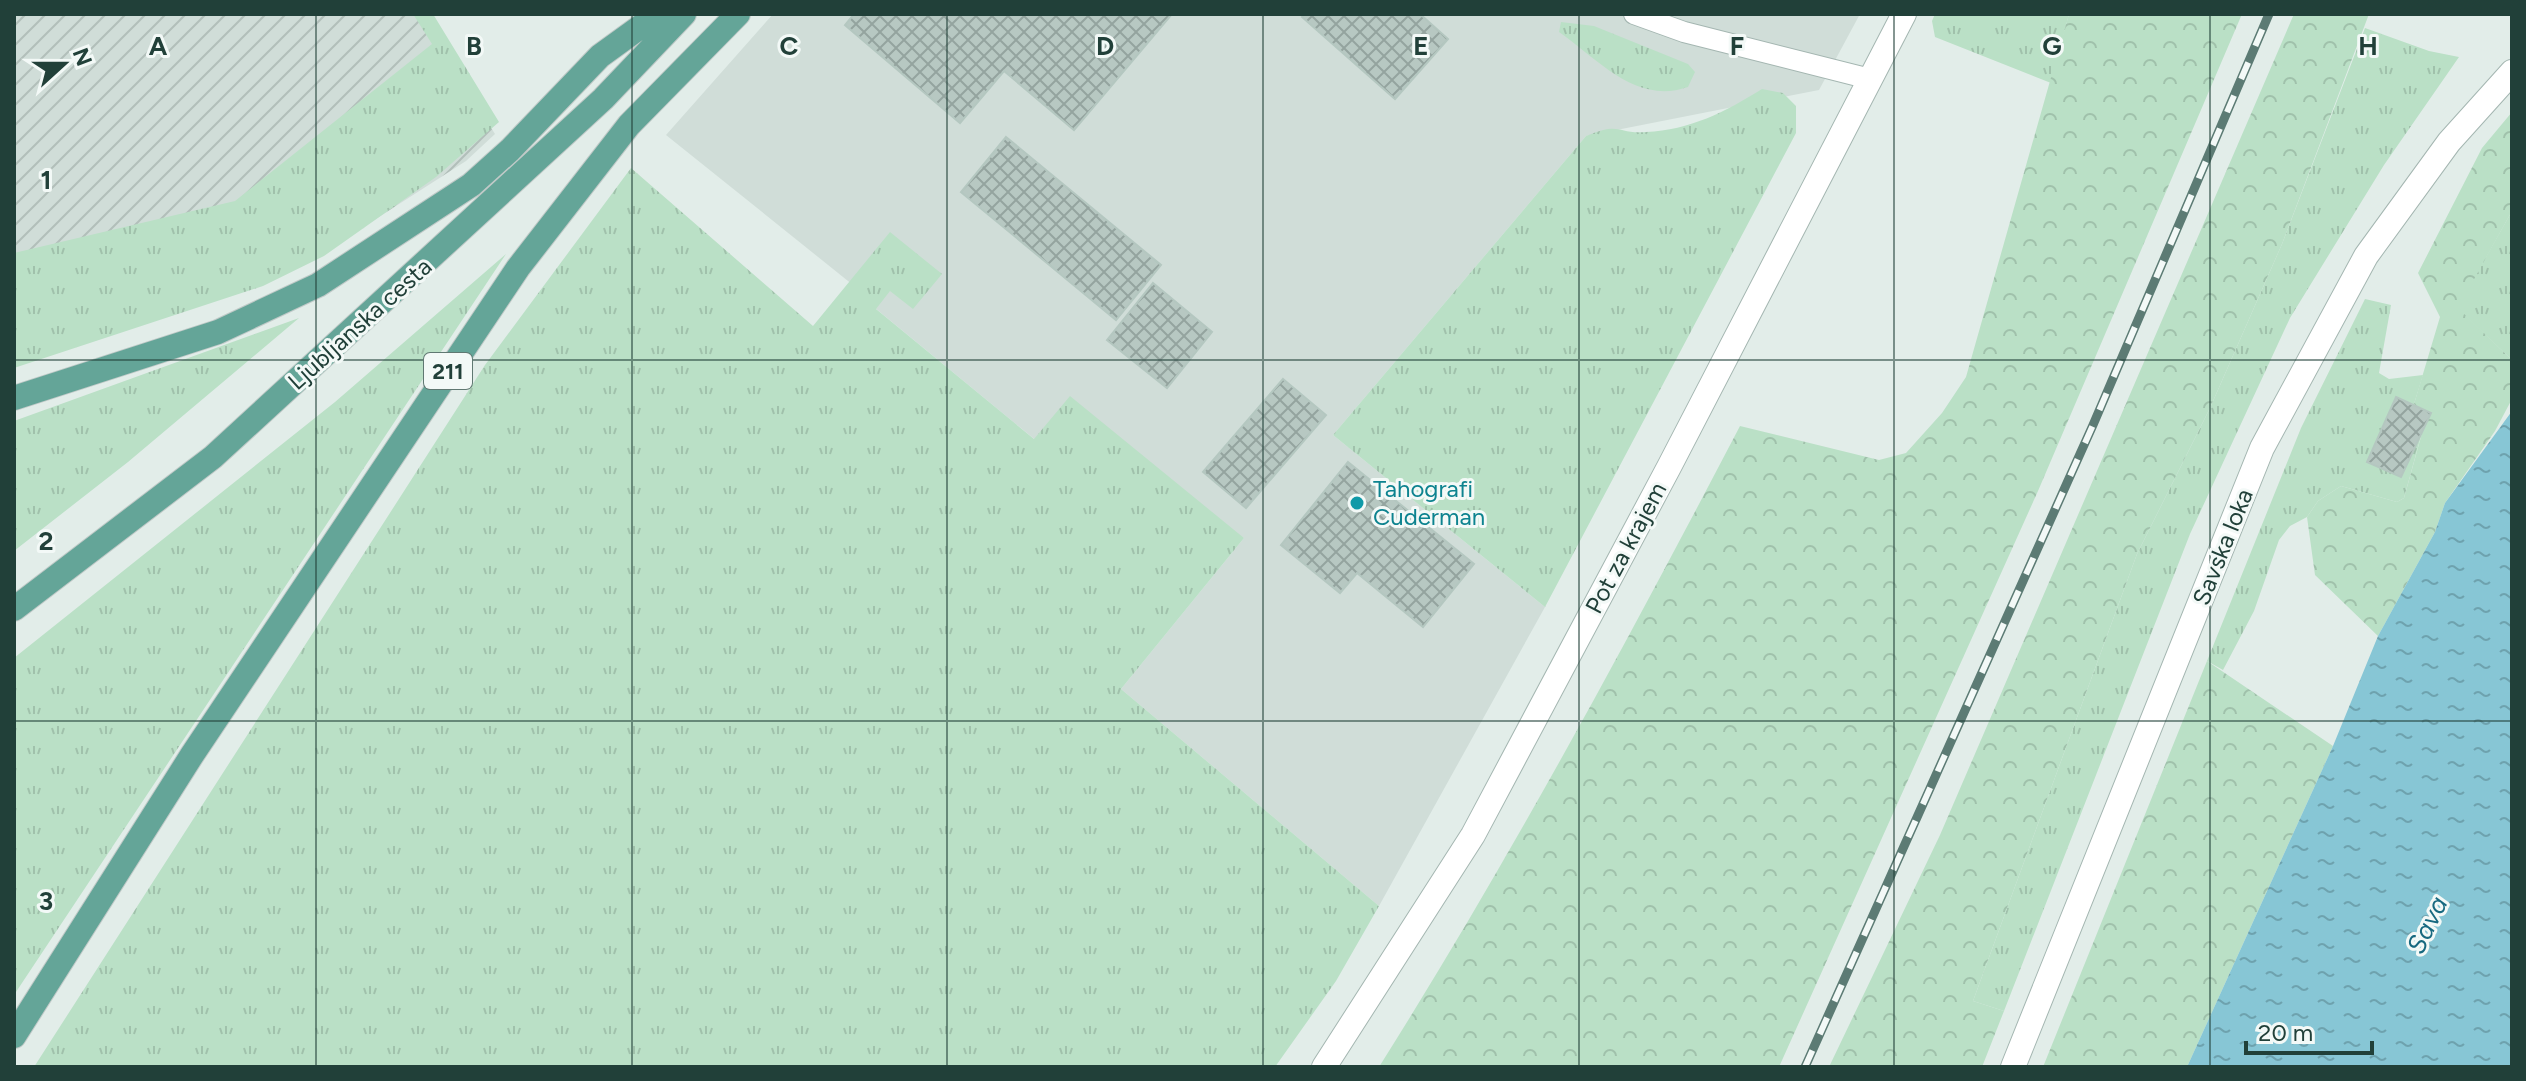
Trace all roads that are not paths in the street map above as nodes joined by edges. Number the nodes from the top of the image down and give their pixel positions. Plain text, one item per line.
1 (665, 14) edge
2 (684, 14) edge
3 (738, 14) edge
4 (1634, 14) edge
5 (1904, 14) edge
6 (2512, 72) edge
7 (1870, 79) junction
8 (14, 398) edge
9 (14, 609) edge
10 (14, 1036) edge
11 (1324, 1067) edge
12 (2013, 1067) edge

1 - 8 main road
2 - 9 main road, Ljubljanska cesta
3 - 10 main road, 211
4 - 7 lane
5 - 7 street, Pot za krajem
6 - 12 street, Savska loka
7 - 11 street, Pot za krajem

